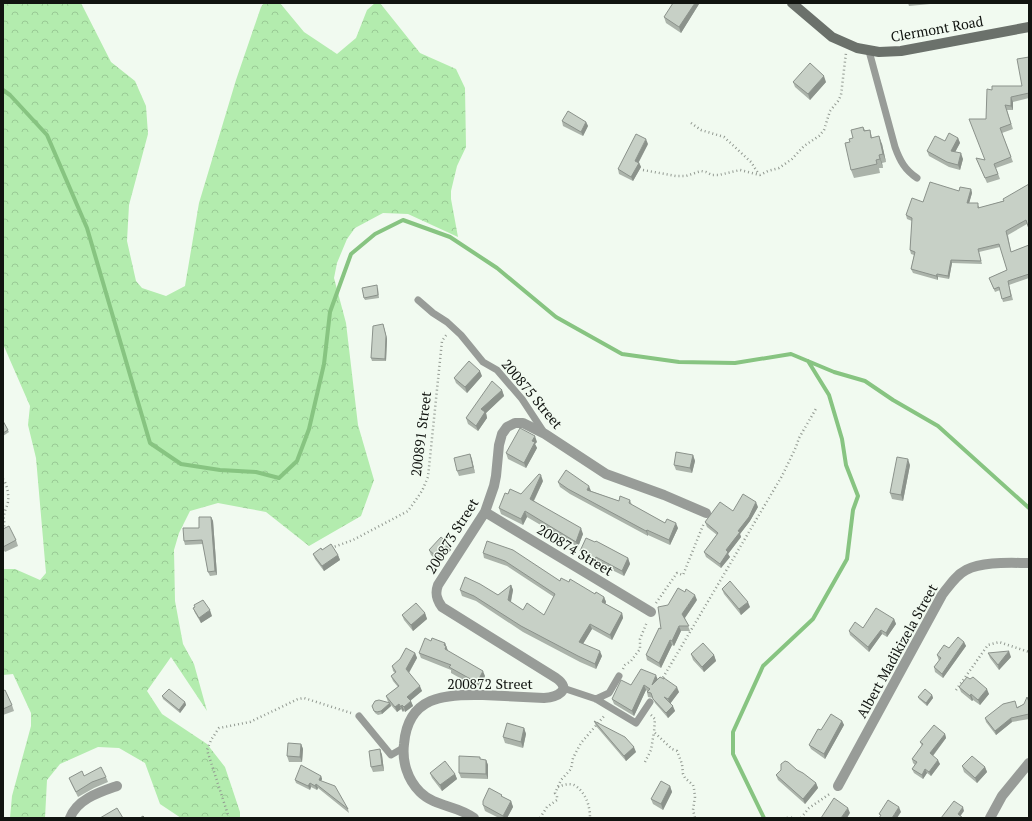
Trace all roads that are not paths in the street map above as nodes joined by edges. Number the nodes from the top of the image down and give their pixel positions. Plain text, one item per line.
1 (792, 3) edge
2 (1029, 27) edge
3 (869, 51) junction
4 (916, 178) dead end
5 (418, 300) dead end
6 (545, 434) junction
7 (485, 512) junction
8 (706, 513) road end
9 (1029, 563) edge
10 (651, 612) road end
11 (619, 676) road end
12 (563, 686) junction
13 (596, 699) junction
14 (650, 702) dead end
15 (359, 716) road end
16 (403, 748) junction
17 (1029, 763) edge
18 (117, 786) dead end
19 (838, 786) road end
20 (70, 818) edge
21 (474, 818) edge
22 (990, 818) edge

1 - 3 street, Clermont Road
2 - 3 street, Clermont Road
3 - 4 lane
5 - 6 lane, 200875 Street
6 - 7 street, 200873 Street
6 - 8 street, 200875 Street
7 - 10 street, 200874 Street
7 - 12 street, 200873 Street
9 - 19 street, Albert Madikizela Street
11 - 13 lane
12 - 13 lane
12 - 16 street, 200872 Street
13 - 14 lane
15 - 16 lane
16 - 21 street, 200872 Street
17 - 22 street
18 - 20 street

